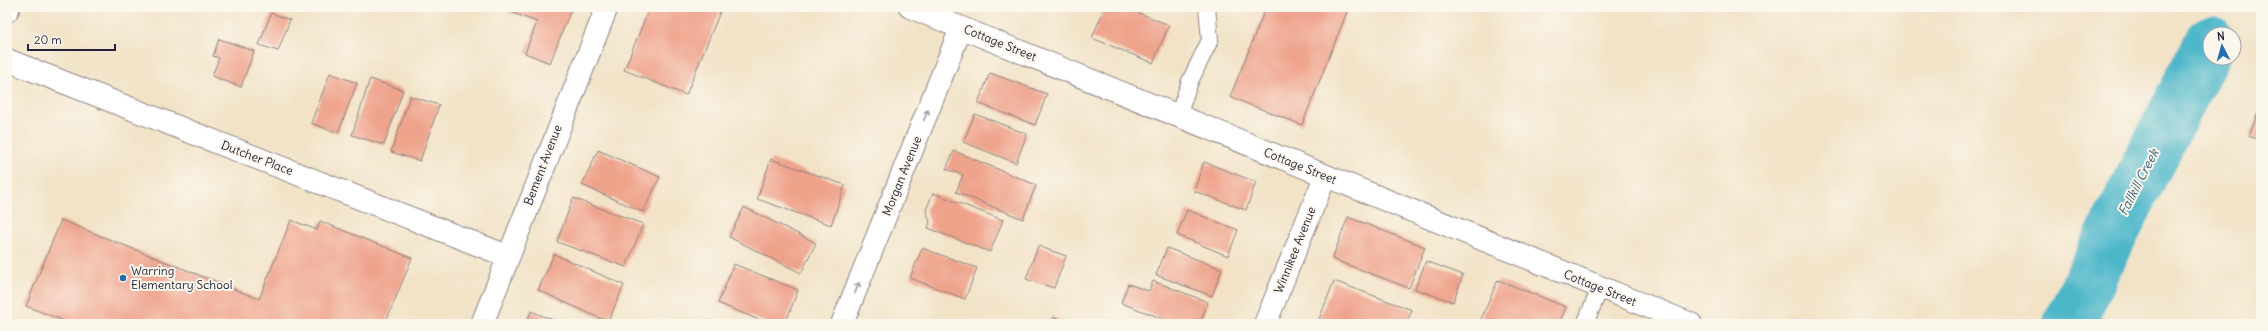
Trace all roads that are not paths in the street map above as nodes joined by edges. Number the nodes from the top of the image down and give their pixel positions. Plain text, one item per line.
1 (9, 7) edge
2 (607, 7) edge
3 (910, 7) edge
4 (1207, 7) edge
5 (7, 11) edge
6 (961, 28) junction
7 (7, 60) edge
8 (1178, 116) junction
9 (1325, 177) junction
10 (508, 256) junction
11 (1600, 288) junction
12 (482, 324) edge
13 (842, 324) edge
14 (1265, 324) edge
15 (1585, 324) edge
16 (1691, 324) edge

1 - 5 street
2 - 10 street, Bement Avenue
3 - 6 street, Cottage Street
4 - 8 lane
6 - 8 street, Cottage Street
13 -> 6 street, Morgan Avenue
7 - 10 street, Dutcher Place
8 - 9 street, Cottage Street
9 - 11 street, Cottage Street
9 - 14 street, Winnikee Avenue
10 - 12 street, Bement Avenue
11 - 15 lane
11 - 16 street, Cottage Street

